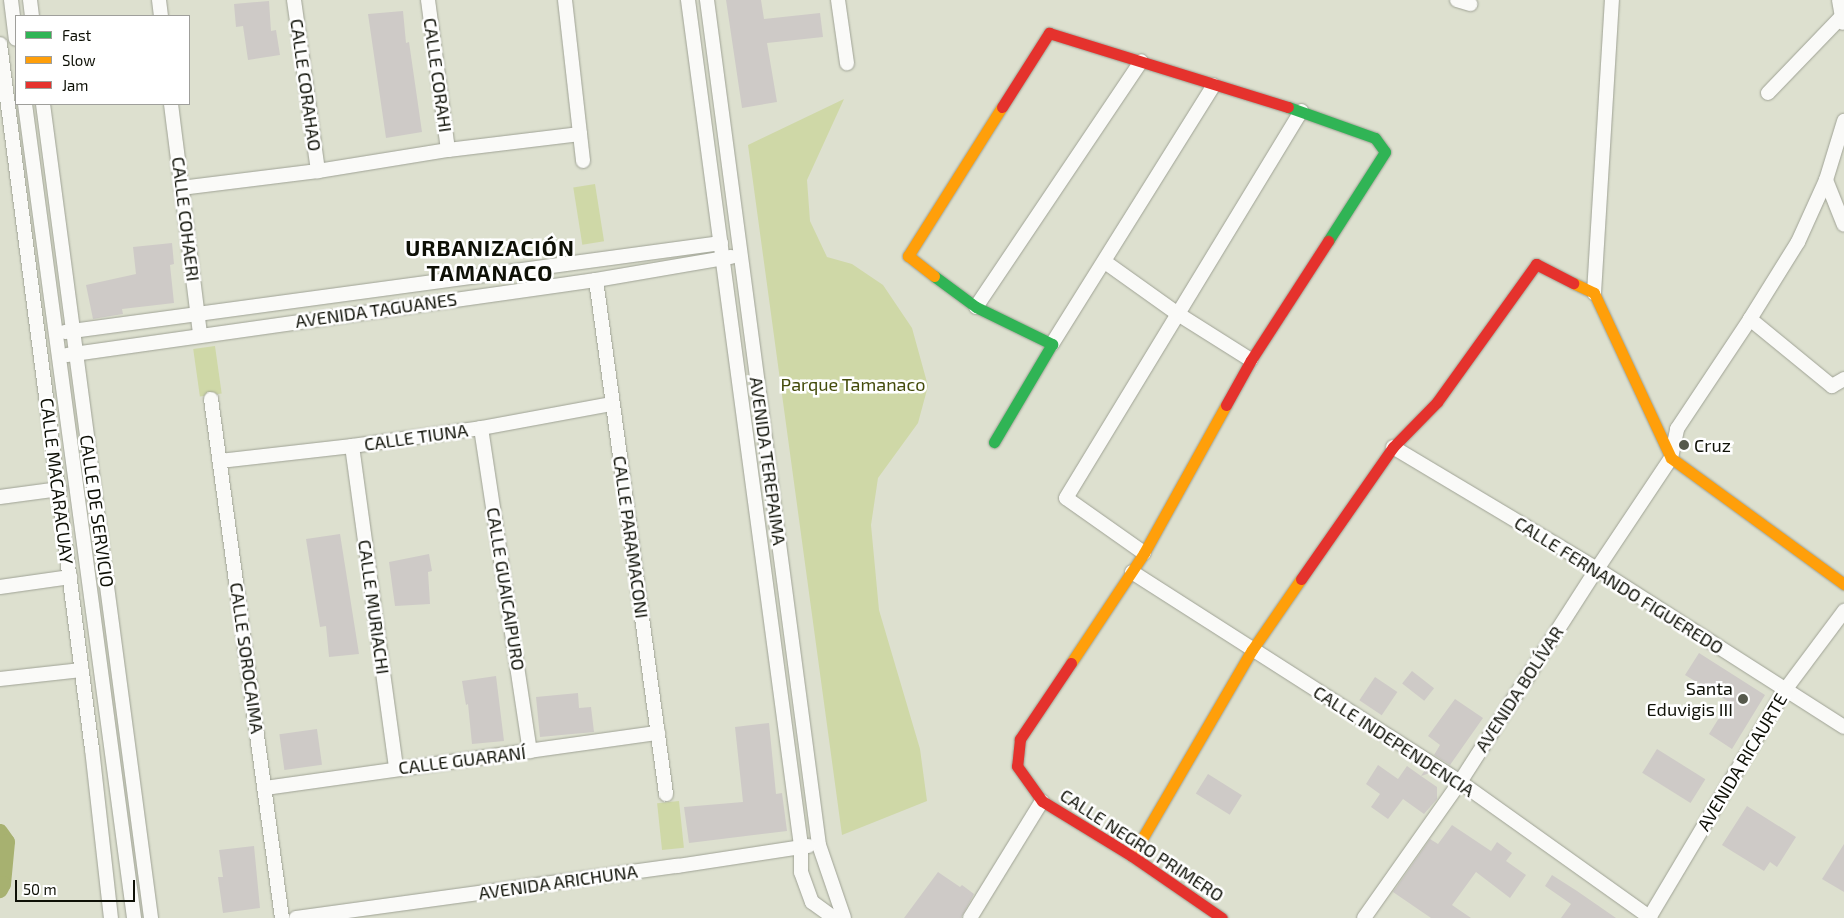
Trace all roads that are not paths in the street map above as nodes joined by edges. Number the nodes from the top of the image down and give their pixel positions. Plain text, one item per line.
1 (11, 0) edge
2 (30, 0) edge
3 (159, 0) edge
4 (294, 0) edge
5 (428, 0) edge
6 (565, 0) edge
7 (688, 0) edge
8 (707, 0) edge
9 (838, 0) edge
10 (1612, 0) edge
11 (1839, 0) edge
12 (32, 15) edge
13 (161, 15) edge
14 (1843, 21) edge
15 (15, 32) edge
16 (0, 44) edge
17 (1141, 61) junction
18 (847, 63) dead end
19 (1214, 85) junction
20 (1768, 93) dead end
21 (25, 105) edge
22 (43, 105) edge
23 (171, 105) edge
24 (1301, 111) junction
25 (1844, 121) edge
26 (580, 134) junction
27 (448, 150) junction
28 (583, 161) dead end
29 (318, 171) junction
30 (1826, 180) junction
31 (181, 188) junction
32 (1844, 226) edge
33 (721, 243) junction
34 (740, 256) junction
35 (723, 258) junction
36 (1105, 262) junction
37 (596, 280) junction
38 (1594, 294) junction
39 (976, 307) junction
40 (198, 314) junction
41 (1178, 314) junction
42 (1750, 319) junction
43 (73, 331) junction
44 (55, 334) junction
45 (200, 335) junction
46 (39, 336) junction
47 (1052, 344) junction
48 (76, 353) junction
49 (59, 356) junction
50 (42, 358) junction
51 (1251, 360) junction
52 (1844, 380) edge
53 (211, 399) dead end
54 (612, 404) junction
55 (481, 428) junction
56 (994, 442) dead end
57 (352, 446) junction
58 (1393, 447) junction
59 (1671, 458) junction
60 (220, 461) junction
61 (58, 490) junction
62 (0, 497) edge
63 (1144, 553) junction
64 (1597, 569) junction
65 (1132, 572) junction
66 (70, 577) junction
67 (1844, 584) edge
68 (0, 587) edge
69 (1844, 612) edge
70 (1252, 650) junction
71 (82, 670) junction
72 (0, 679) edge
73 (1785, 690) junction
74 (1844, 727) edge
75 (658, 733) junction
76 (530, 751) junction
77 (396, 768) junction
78 (1460, 782) junction
79 (265, 788) junction
80 (666, 794) dead end
81 (1042, 801) junction
82 (819, 845) junction
83 (801, 846) junction
84 (1132, 856) junction
85 (111, 918) edge
86 (134, 918) edge
87 (151, 918) edge
88 (282, 918) edge
89 (296, 918) edge
90 (834, 918) edge
91 (844, 918) edge
92 (970, 918) edge
93 (1222, 918) edge
94 (1364, 918) edge
95 (1650, 918) edge

1 - 15 street
2 - 12 street
3 - 13 street
4 - 29 street, CALLE CORAHAO
5 - 27 street, CALLE CORAHI
6 - 26 street
7 - 33 street, AVENIDA TEREPAIMA
8 - 34 street, AVENIDA TEREPAIMA
9 - 18 street
10 - 38 street
11 - 14 street
14 - 20 street
16 - 46 street, CALLE MACARACUAY
17 - 19 street
17 - 39 street
17 - 39 street
19 - 24 street
19 - 36 street
21 - 44 street, CALLE MACARACUAY
22 - 43 street, CALLE DE SERVICIO
23 - 31 street, CALLE COHAERI
24 - 41 street
24 - 51 street
25 - 30 street
26 - 27 street
26 - 28 street
27 - 29 street
29 - 31 street
30 - 32 street
30 - 42 street
31 - 40 street, CALLE COHAERI
33 - 35 street, AVENIDA TEREPAIMA
33 - 40 street, AVENIDA TAGUANES
34 - 35 street, AVENIDA TAGUANES
34 - 82 street, AVENIDA TEREPAIMA
35 - 37 street, AVENIDA TAGUANES
35 - 83 street, AVENIDA TEREPAIMA
36 - 41 street
36 - 47 street
37 - 45 street, AVENIDA TAGUANES
37 - 54 street, CALLE PARAMACONI
38 - 58 street
38 - 59 street
39 - 47 street
40 - 43 street, AVENIDA TAGUANES
40 - 45 street, CALLE COHAERI
41 - 51 street
41 - 63 street
42 - 52 street
42 - 59 street
43 - 44 street, AVENIDA TAGUANES
43 - 48 street, CALLE DE SERVICIO
44 - 46 street, AVENIDA TAGUANES
44 - 49 street, CALLE MACARACUAY
45 - 48 street, AVENIDA TAGUANES
46 - 50 street, CALLE MACARACUAY
47 - 56 street
48 - 49 street, AVENIDA TAGUANES
48 - 87 street, CALLE DE SERVICIO
49 - 50 street, AVENIDA TAGUANES
49 - 86 street, CALLE MACARACUAY
50 - 61 street, CALLE MACARACUAY
51 - 63 street
53 - 60 street, CALLE SOROCAIMA
54 - 55 street, CALLE TIUNA
54 - 75 street, CALLE PARAMACONI
55 - 57 street, CALLE TIUNA
55 - 76 street, CALLE GUAICAIPURO
57 - 60 street, CALLE TIUNA
57 - 77 street, CALLE MURIACHI
58 - 64 street, CALLE FERNANDO FIGUEREDO
58 - 70 street
59 - 64 street, AVENIDA BOLÍVAR
59 - 67 street
60 - 79 street, CALLE SOROCAIMA
61 - 62 street
61 - 66 street, CALLE MACARACUAY
63 - 65 street
64 - 73 street, CALLE FERNANDO FIGUEREDO
64 - 78 street, AVENIDA BOLÍVAR
65 - 70 street, CALLE INDEPENDENCIA
65 - 81 street
66 - 68 street
66 - 71 street, CALLE MACARACUAY
69 - 73 street, AVENIDA RICAURTE
70 - 78 street, CALLE INDEPENDENCIA
70 - 84 street
71 - 72 street
71 - 85 street, CALLE MACARACUAY
73 - 74 street, CALLE FERNANDO FIGUEREDO
73 - 95 street, AVENIDA RICAURTE
75 - 76 street, CALLE GUARANÍ
75 - 80 street, CALLE PARAMACONI
76 - 77 street, CALLE GUARANÍ
77 - 79 street, CALLE GUARANÍ
78 - 94 street, AVENIDA BOLÍVAR
78 - 95 street, CALLE INDEPENDENCIA
79 - 88 street, CALLE SOROCAIMA
81 - 84 street, CALLE NEGRO PRIMERO
81 - 92 street
82 - 83 street, AVENIDA ARICHUNA
82 - 91 street, AVENIDA TEREPAIMA
83 - 89 street, AVENIDA ARICHUNA
83 - 90 street, AVENIDA TEREPAIMA
84 - 93 street, CALLE NEGRO PRIMERO

